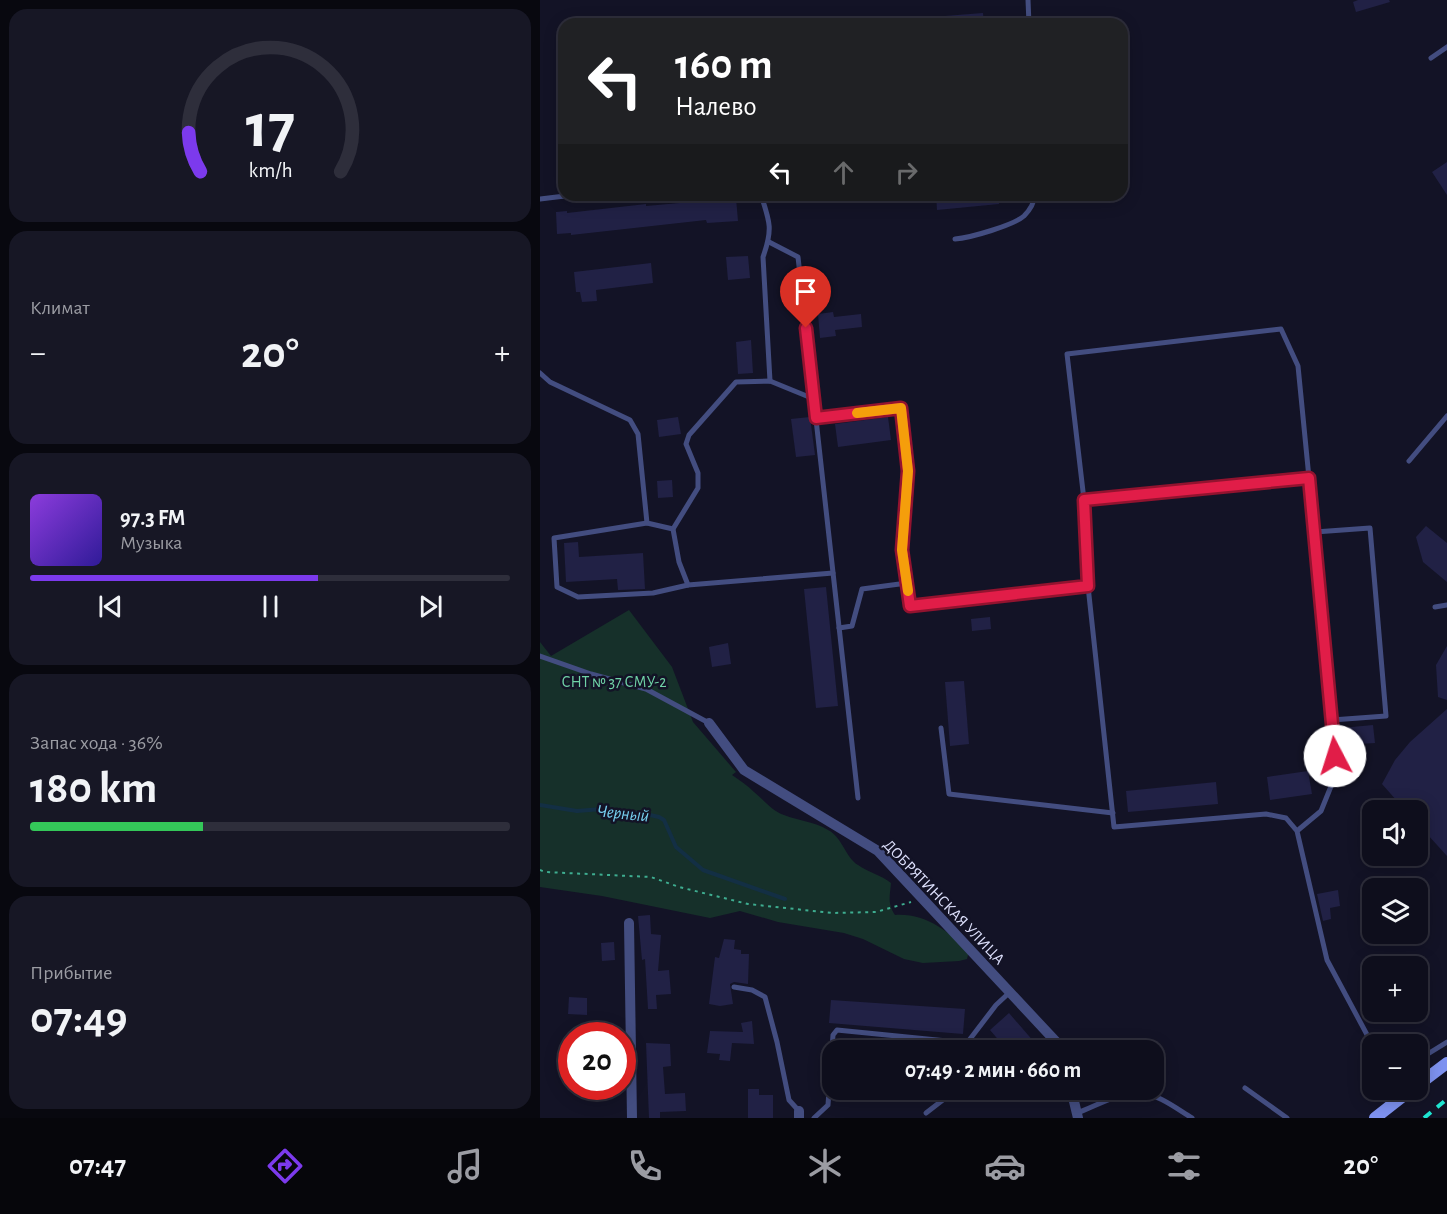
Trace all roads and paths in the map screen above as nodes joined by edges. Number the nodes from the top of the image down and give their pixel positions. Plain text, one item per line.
1 (1028, 0) edge
2 (1029, 18) edge
3 (1447, 47) edge
4 (1431, 58) dead end
5 (558, 197) edge
6 (540, 199) edge
7 (763, 201) edge
8 (1034, 201) edge
9 (955, 239) dead end
10 (769, 243) junction
11 (540, 373) edge
12 (770, 381) junction
13 (814, 399) junction
14 (1447, 416) edge
15 (816, 418) junction
16 (1409, 461) dead end
17 (1309, 478) junction
18 (1084, 500) junction
19 (647, 523) junction
20 (672, 529) junction
21 (1316, 532) junction
22 (833, 573) junction
23 (907, 583) junction
24 (688, 585) junction
25 (1088, 586) junction
26 (1447, 605) edge
27 (1435, 607) dead end
28 (839, 628) junction
29 (540, 656) edge
30 (1332, 720) junction
31 (709, 723) joint
32 (941, 728) dead end
33 (858, 798) dead end
34 (1113, 813) junction
35 (1297, 831) junction
36 (540, 870) edge
37 (922, 898) junction
38 (629, 924) dead end
39 (734, 987) dead end
40 (1010, 992) junction
41 (1367, 1034) edge
42 (833, 1040) edge
43 (937, 1040) edge
44 (969, 1040) edge
45 (1054, 1040) edge
46 (1447, 1042) edge
47 (1428, 1054) edge
48 (1447, 1064) edge
49 (1428, 1078) edge
50 (1245, 1088) dead end
51 (828, 1100) edge
52 (943, 1100) edge
53 (1074, 1100) edge
54 (1392, 1100) edge
55 (926, 1113) dead end
56 (799, 1115) edge
57 (1078, 1115) edge
58 (632, 1118) edge
59 (814, 1118) edge
60 (1192, 1118) edge
61 (1287, 1118) edge
62 (1375, 1118) edge

1 - 2 lane
3 - 4 lane
5 - 6 lane
7 - 10 lane
8 - 9 lane
10 - 12 lane
10 - 13 lane
11 - 19 lane
12 - 13 lane
12 - 20 lane
13 - 15 lane
14 - 16 lane
15 - 22 lane
15 - 23 lane
17 - 18 lane
17 - 18 lane
17 - 21 lane
18 - 25 lane
19 - 20 lane
19 - 24 lane
20 - 24 lane
21 - 30 lane
21 - 30 lane
22 - 24 lane
22 - 28 lane
23 - 25 lane
23 - 28 lane
25 - 34 lane
26 - 27 lane
28 - 33 lane
29 - 31 lane
30 - 35 lane
31 - 37 street, ДОБРЯТИНСКАЯ УЛИЦА
32 - 34 lane
34 - 35 lane
35 - 41 lane
36 - 37 path
37 - 40 street, ДОБРЯТИНСКАЯ УЛИЦА
38 - 58 street
39 - 56 lane
40 - 44 lane
40 - 45 street, ДОБРЯТИНСКАЯ УЛИЦА
42 - 43 lane
46 - 47 lane
48 - 49 main road
50 - 61 lane
51 - 59 lane
52 - 55 lane
53 - 57 street
54 - 62 main road
57 - 60 lane

